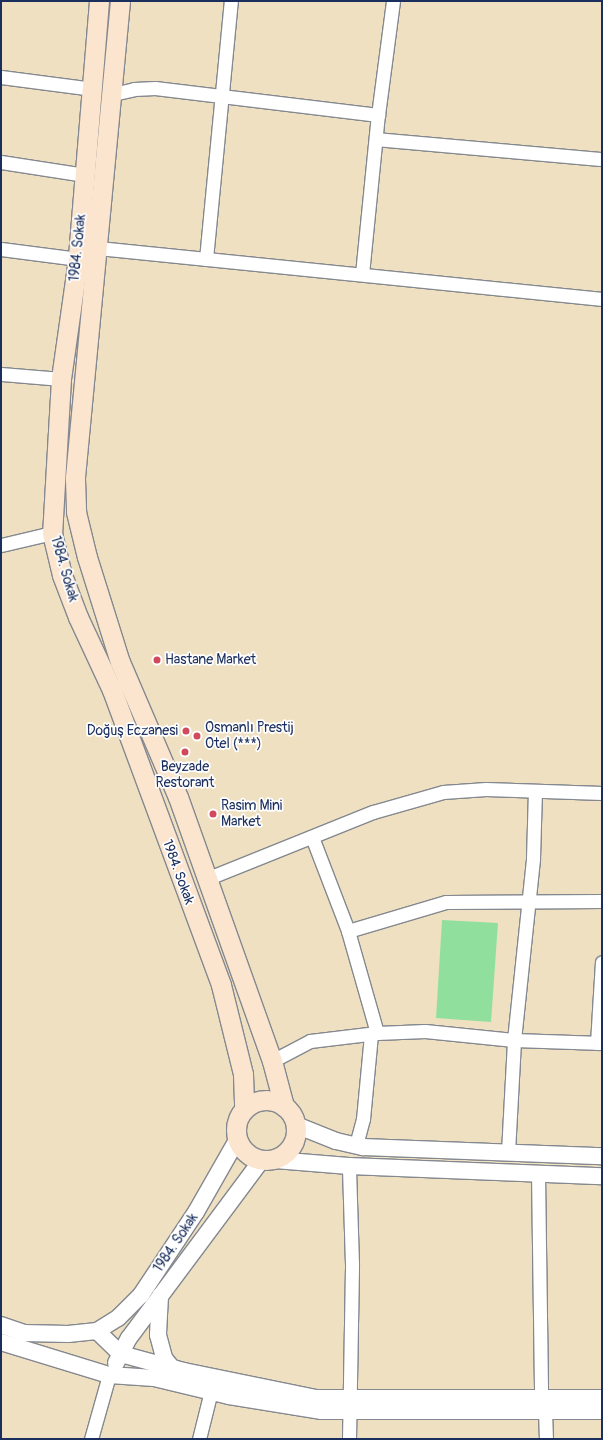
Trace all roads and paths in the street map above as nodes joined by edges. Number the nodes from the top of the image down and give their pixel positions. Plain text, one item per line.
1 (99, 1) edge
2 (120, 1) edge
3 (231, 1) edge
4 (393, 1) edge
5 (1, 77) edge
6 (93, 89) junction
7 (113, 94) junction
8 (221, 96) junction
9 (378, 115) junction
10 (376, 139) junction
11 (602, 159) edge
12 (1, 162) edge
13 (85, 175) junction
14 (1, 248) edge
15 (98, 248) junction
16 (78, 259) junction
17 (206, 259) junction
18 (362, 274) junction
19 (602, 299) edge
20 (1, 374) edge
21 (61, 379) junction
22 (54, 495) junction
23 (76, 495) junction
24 (52, 533) junction
25 (2, 543) edge
26 (535, 791) junction
27 (602, 793) edge
28 (312, 836) junction
29 (206, 879) junction
30 (602, 901) edge
31 (529, 902) junction
32 (348, 931) junction
33 (602, 962) edge
34 (374, 1033) junction
35 (514, 1040) junction
36 (600, 1043) edge
37 (272, 1061) junction
38 (284, 1106) junction
39 (244, 1109) junction
40 (296, 1125) junction
41 (237, 1140) junction
42 (356, 1145) junction
43 (508, 1152) junction
44 (602, 1156) edge
45 (268, 1160) junction
46 (349, 1166) junction
47 (538, 1173) junction
48 (602, 1176) edge
49 (160, 1295) junction
50 (1, 1325) edge
51 (97, 1331) junction
52 (77, 1334) junction
53 (1, 1342) edge
54 (121, 1354) junction
55 (73, 1363) junction
56 (172, 1368) junction
57 (109, 1375) junction
58 (212, 1385) junction
59 (602, 1398) edge
60 (543, 1405) junction
61 (349, 1406) junction
62 (602, 1411) edge
63 (91, 1439) edge
64 (199, 1439) edge
65 (349, 1439) edge
66 (546, 1439) edge

1 - 6 main road, 1984. Sokak
2 - 7 main road
3 - 8 street
4 - 9 street
5 - 6 street
6 - 13 main road, 1984. Sokak
7 - 8 street
7 - 15 main road
8 - 9 street
8 - 17 street
9 - 10 street
10 - 11 street
10 - 18 street
12 - 13 street
13 - 16 main road, 1984. Sokak
14 - 16 street
15 - 17 street
15 - 23 main road
16 - 21 main road, 1984. Sokak
17 - 18 street
18 - 19 street
20 - 21 street
21 - 22 main road, 1984. Sokak
22 - 23 main road
22 - 24 main road, 1984. Sokak
23 - 29 main road
24 - 25 street
24 - 39 main road, 1984. Sokak
26 - 27 street
26 - 28 street
26 - 31 street
28 - 29 street
28 - 32 street
29 - 37 main road
30 - 31 street
31 - 32 street
31 - 35 street
32 - 34 street
33 - 36 street
34 - 35 street
34 - 37 street
34 - 42 street
35 - 36 street
35 - 43 street
37 - 38 main road
38 - 39 main road
38 - 40 main road
39 - 41 main road
40 - 42 street
40 - 45 main road
41 - 45 main road
41 - 51 street, 1984. Sokak
42 - 43 street
43 - 44 street
45 - 46 street
45 - 49 street
46 - 47 street
46 - 61 street
47 - 48 street
47 - 60 street
49 - 54 street
49 - 56 street
50 - 52 street
51 - 52 street
51 - 54 street
52 - 55 street
53 - 55 street
54 - 56 street
54 - 57 street
55 - 57 street
56 - 58 street
57 - 58 street
57 - 63 street
58 - 61 street
58 - 64 street
59 - 60 street
60 - 61 street
60 - 62 street
60 - 66 street
61 - 65 street

